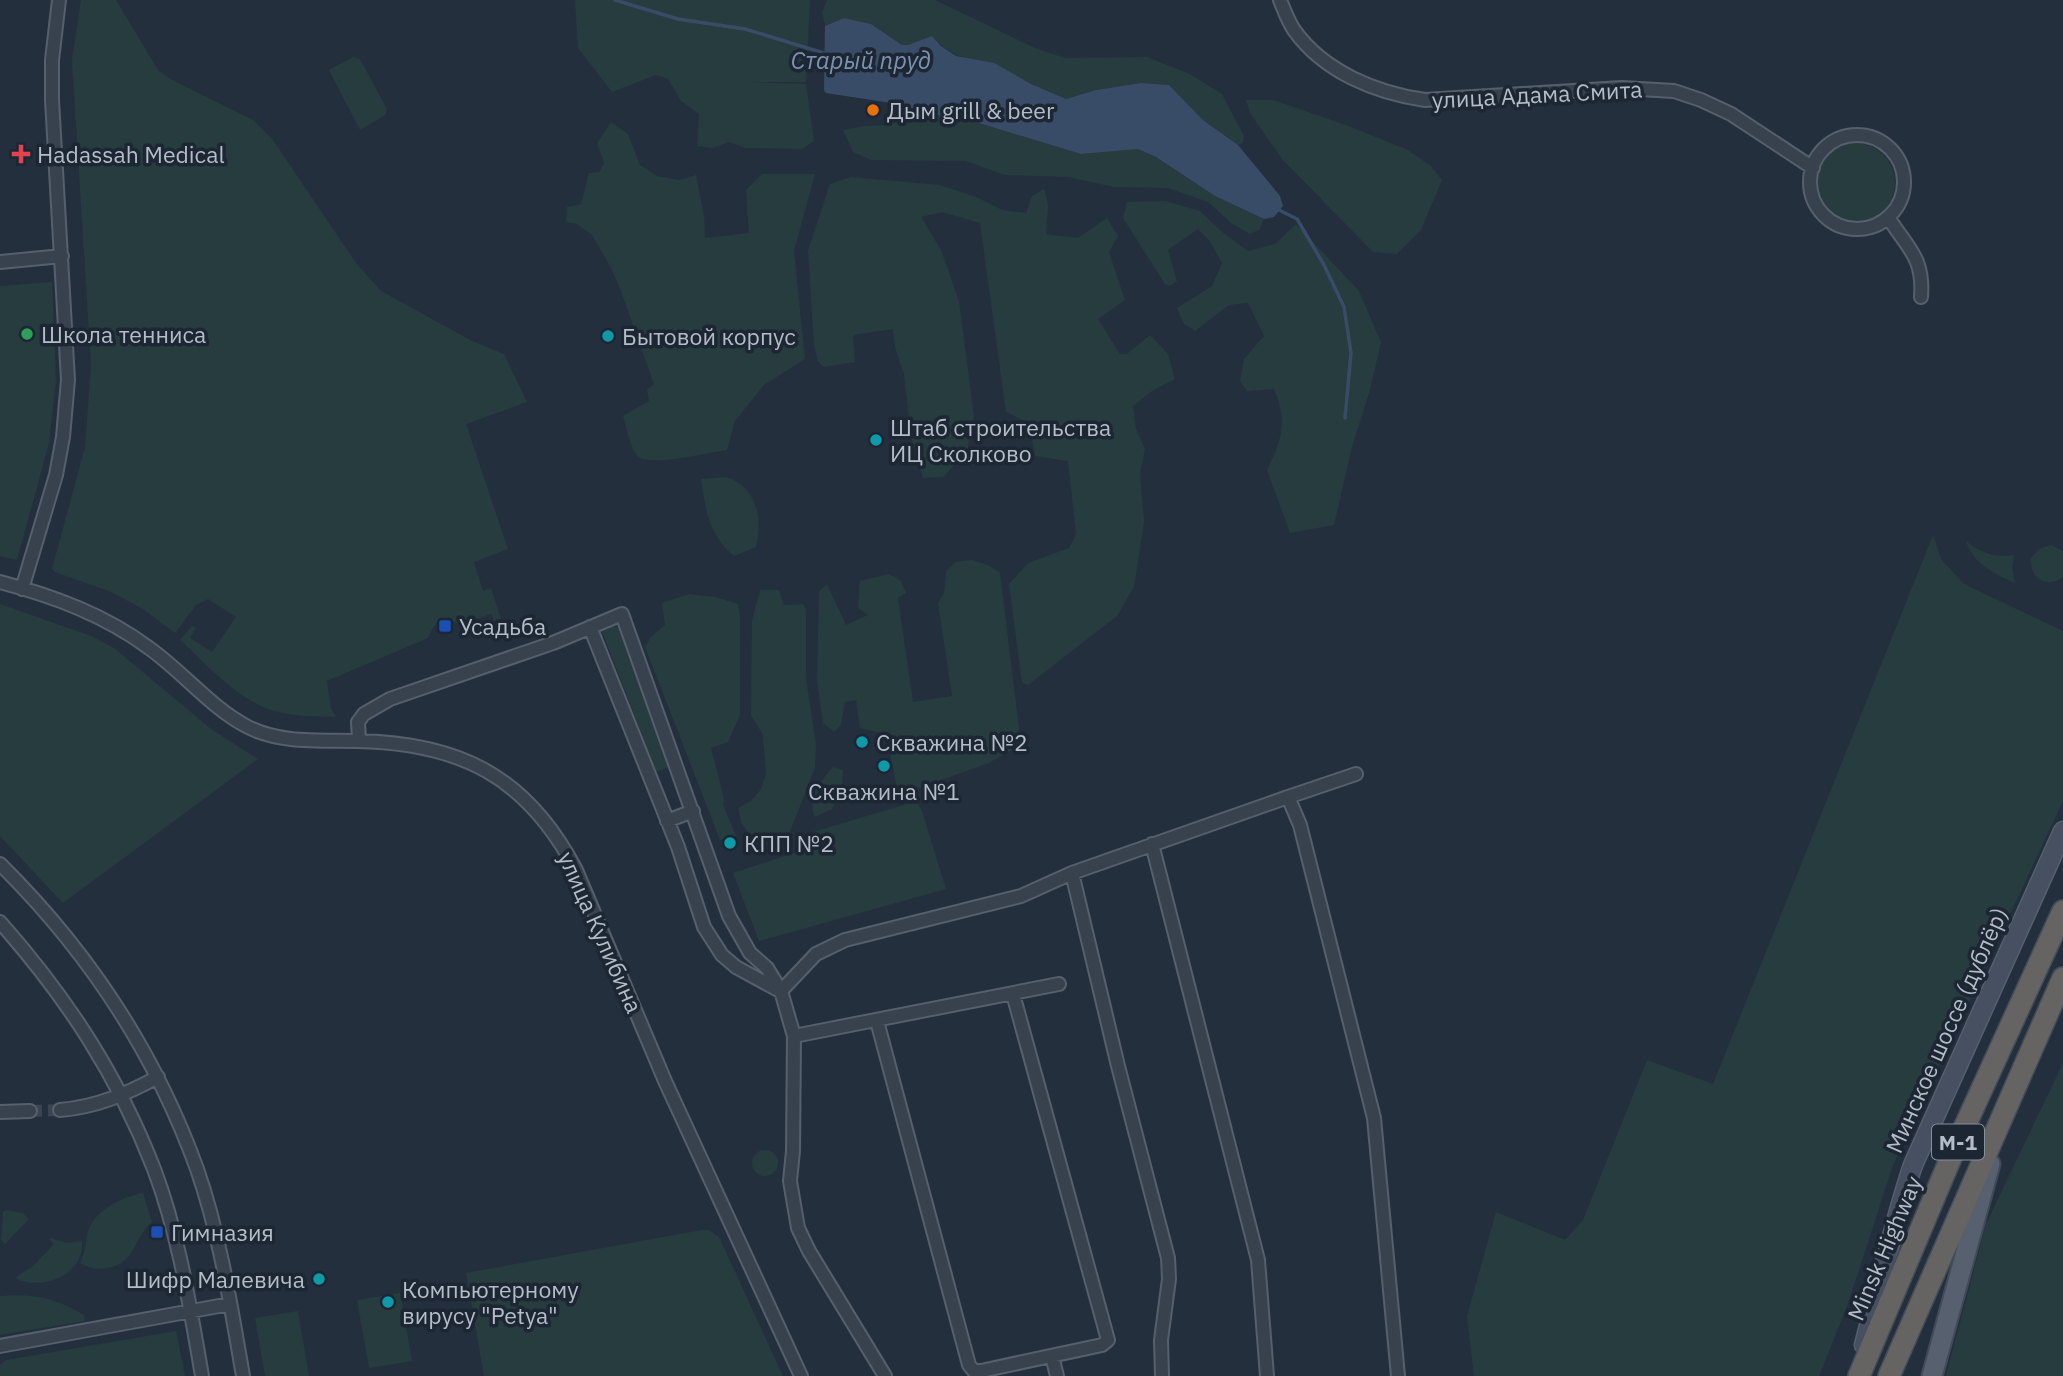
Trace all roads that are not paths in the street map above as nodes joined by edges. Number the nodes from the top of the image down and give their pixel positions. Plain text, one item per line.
1 (59, 0) edge
2 (1280, 0) edge
3 (1812, 168) junction
4 (1888, 217) junction
5 (62, 256) junction
6 (0, 262) edge
7 (1921, 298) dead end
8 (0, 582) edge
9 (22, 589) junction
10 (590, 627) junction
11 (359, 741) junction
12 (1356, 774) dead end
13 (1289, 797) junction
14 (693, 811) junction
15 (667, 821) junction
16 (2063, 831) edge
17 (1152, 844) junction
18 (709, 858) junction
19 (0, 864) edge
20 (685, 868) junction
21 (1072, 873) junction
22 (2063, 911) edge
23 (0, 922) edge
24 (2063, 978) edge
25 (1059, 984) dead end
26 (781, 991) junction
27 (1013, 994) junction
28 (877, 1021) junction
29 (794, 1036) junction
30 (2019, 1074) junction
31 (158, 1077) junction
32 (121, 1096) junction
33 (60, 1110) tunnel mouth
34 (30, 1111) tunnel mouth
35 (0, 1112) edge
36 (230, 1304) junction
37 (190, 1311) junction
38 (0, 1346) edge
39 (1052, 1356) junction
40 (202, 1376) edge
41 (243, 1376) edge
42 (801, 1376) edge
43 (886, 1376) edge
44 (1057, 1376) edge
45 (1162, 1376) edge
46 (1267, 1376) edge
47 (1398, 1376) edge
48 (1857, 1376) edge
49 (1889, 1376) edge
50 (1932, 1376) edge

1 - 5 street
2 - 3 street, улица Адама Смита
3 - 4 street
3 - 4 street
4 - 7 street
5 - 6 street
5 - 9 street
8 - 9 street, улица Кулибина
9 - 11 street, улица Кулибина
10 - 11 street
10 - 14 street
10 - 15 street
11 - 42 street, улица Кулибина
12 - 13 street
13 - 17 street
13 - 47 street
14 - 15 street
14 - 18 street
15 - 20 street
16 - 48 main road, Минское шоссе (дублёр)
17 - 21 street
17 - 46 street
18 - 20 street
18 - 26 street
19 - 31 street
20 - 26 street
21 - 26 street
21 - 45 street
22 - 48 highway, Minsk Highway / М-1
23 - 32 street
24 - 30 highway, М-1
25 - 27 street
26 - 29 street
27 - 28 street
27 - 39 street
28 - 29 street
28 - 39 street
29 - 43 street
30 - 49 highway, М-1
30 - 50 main road
31 - 32 street
31 - 36 street
32 - 33 street
32 - 37 street
34 - 35 street
36 - 37 street
36 - 41 street
37 - 38 street
37 - 40 street
39 - 44 street

